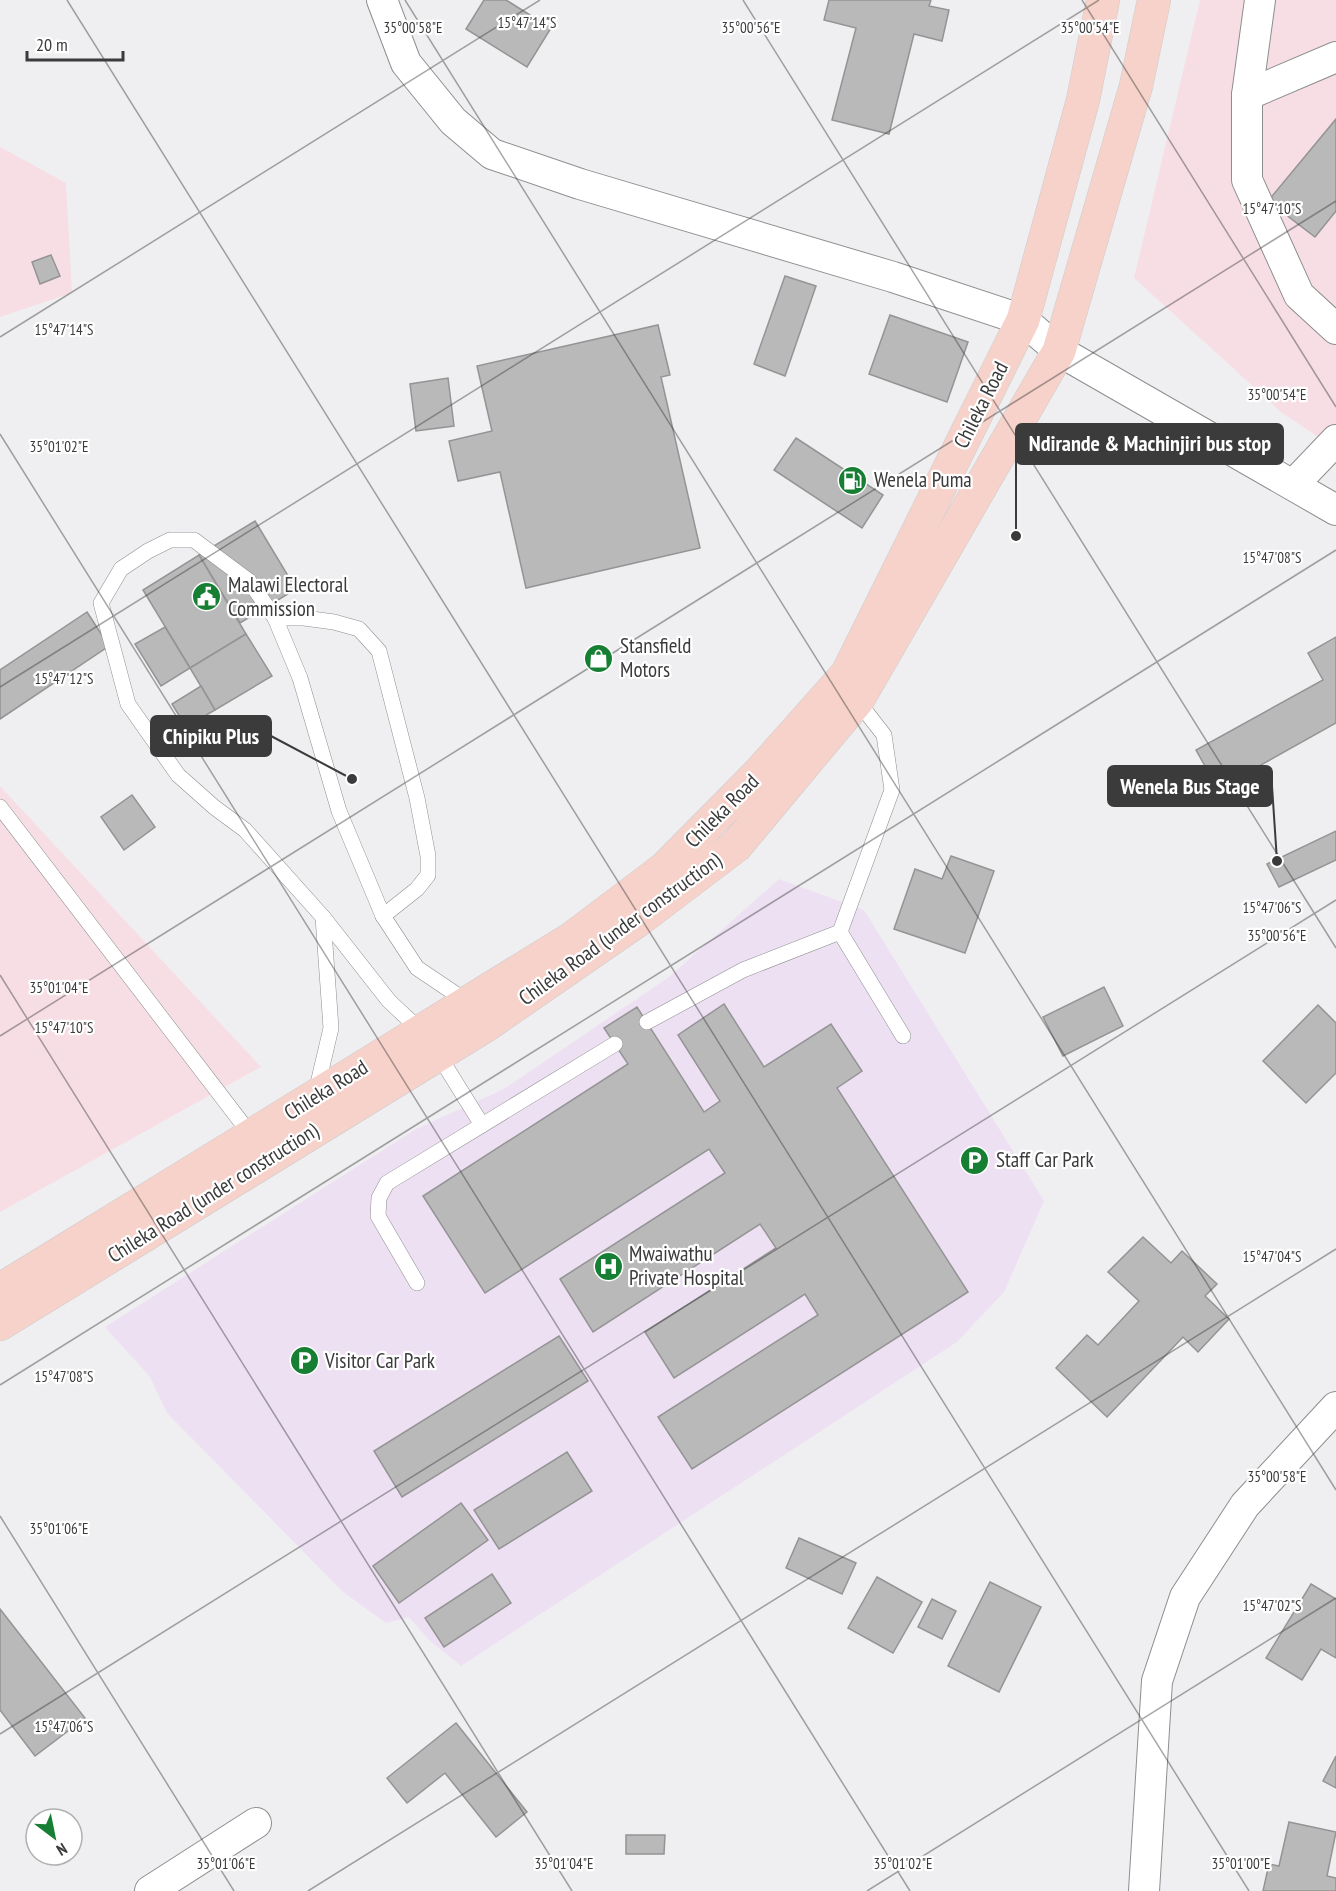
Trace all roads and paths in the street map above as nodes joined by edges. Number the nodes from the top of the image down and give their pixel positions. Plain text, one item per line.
1 (382, 0) edge
2 (1103, 0) edge
3 (1154, 0) edge
4 (1260, 0) edge
5 (1336, 57) edge
6 (1247, 95) junction
7 (1023, 320) junction
8 (1336, 329) edge
9 (1059, 351) junction
10 (1336, 440) edge
11 (1294, 484) junction
12 (1336, 510) edge
13 (275, 618) junction
14 (852, 688) junction
15 (0, 807) edge
16 (383, 916) junction
17 (323, 917) junction
18 (840, 932) junction
19 (476, 1014) junction
20 (646, 1022) dead end
21 (903, 1036) dead end
22 (430, 1042) junction
23 (615, 1044) dead end
24 (314, 1098) junction
25 (482, 1125) junction
26 (251, 1135) junction
27 (417, 1283) dead end
28 (0, 1290) edge
29 (0, 1324) edge
30 (1336, 1407) edge
31 (256, 1823) dead end
32 (150, 1891) edge
33 (1144, 1891) edge

1 - 7 street
2 - 7 highway, Chileka Road
3 - 9 highway
4 - 6 street
5 - 6 street
6 - 8 street
7 - 9 street
7 - 14 highway, Chileka Road
9 - 11 street
9 - 14 highway
10 - 11 street
11 - 12 street
13 - 16 lane
13 - 16 lane
13 - 17 lane
14 - 18 lane
14 - 19 highway, Chileka Road
15 - 26 lane
16 - 19 lane
17 - 22 lane
17 - 24 lane
18 - 20 lane
18 - 21 lane
19 - 22 highway, Chileka Road
22 - 24 highway, Chileka Road
22 - 25 lane
22 - 29 highway, Chileka Road (under construction)
23 - 25 lane
24 - 26 highway, Chileka Road
25 - 27 lane
26 - 28 highway, Chileka Road
30 - 33 street
31 - 32 street

